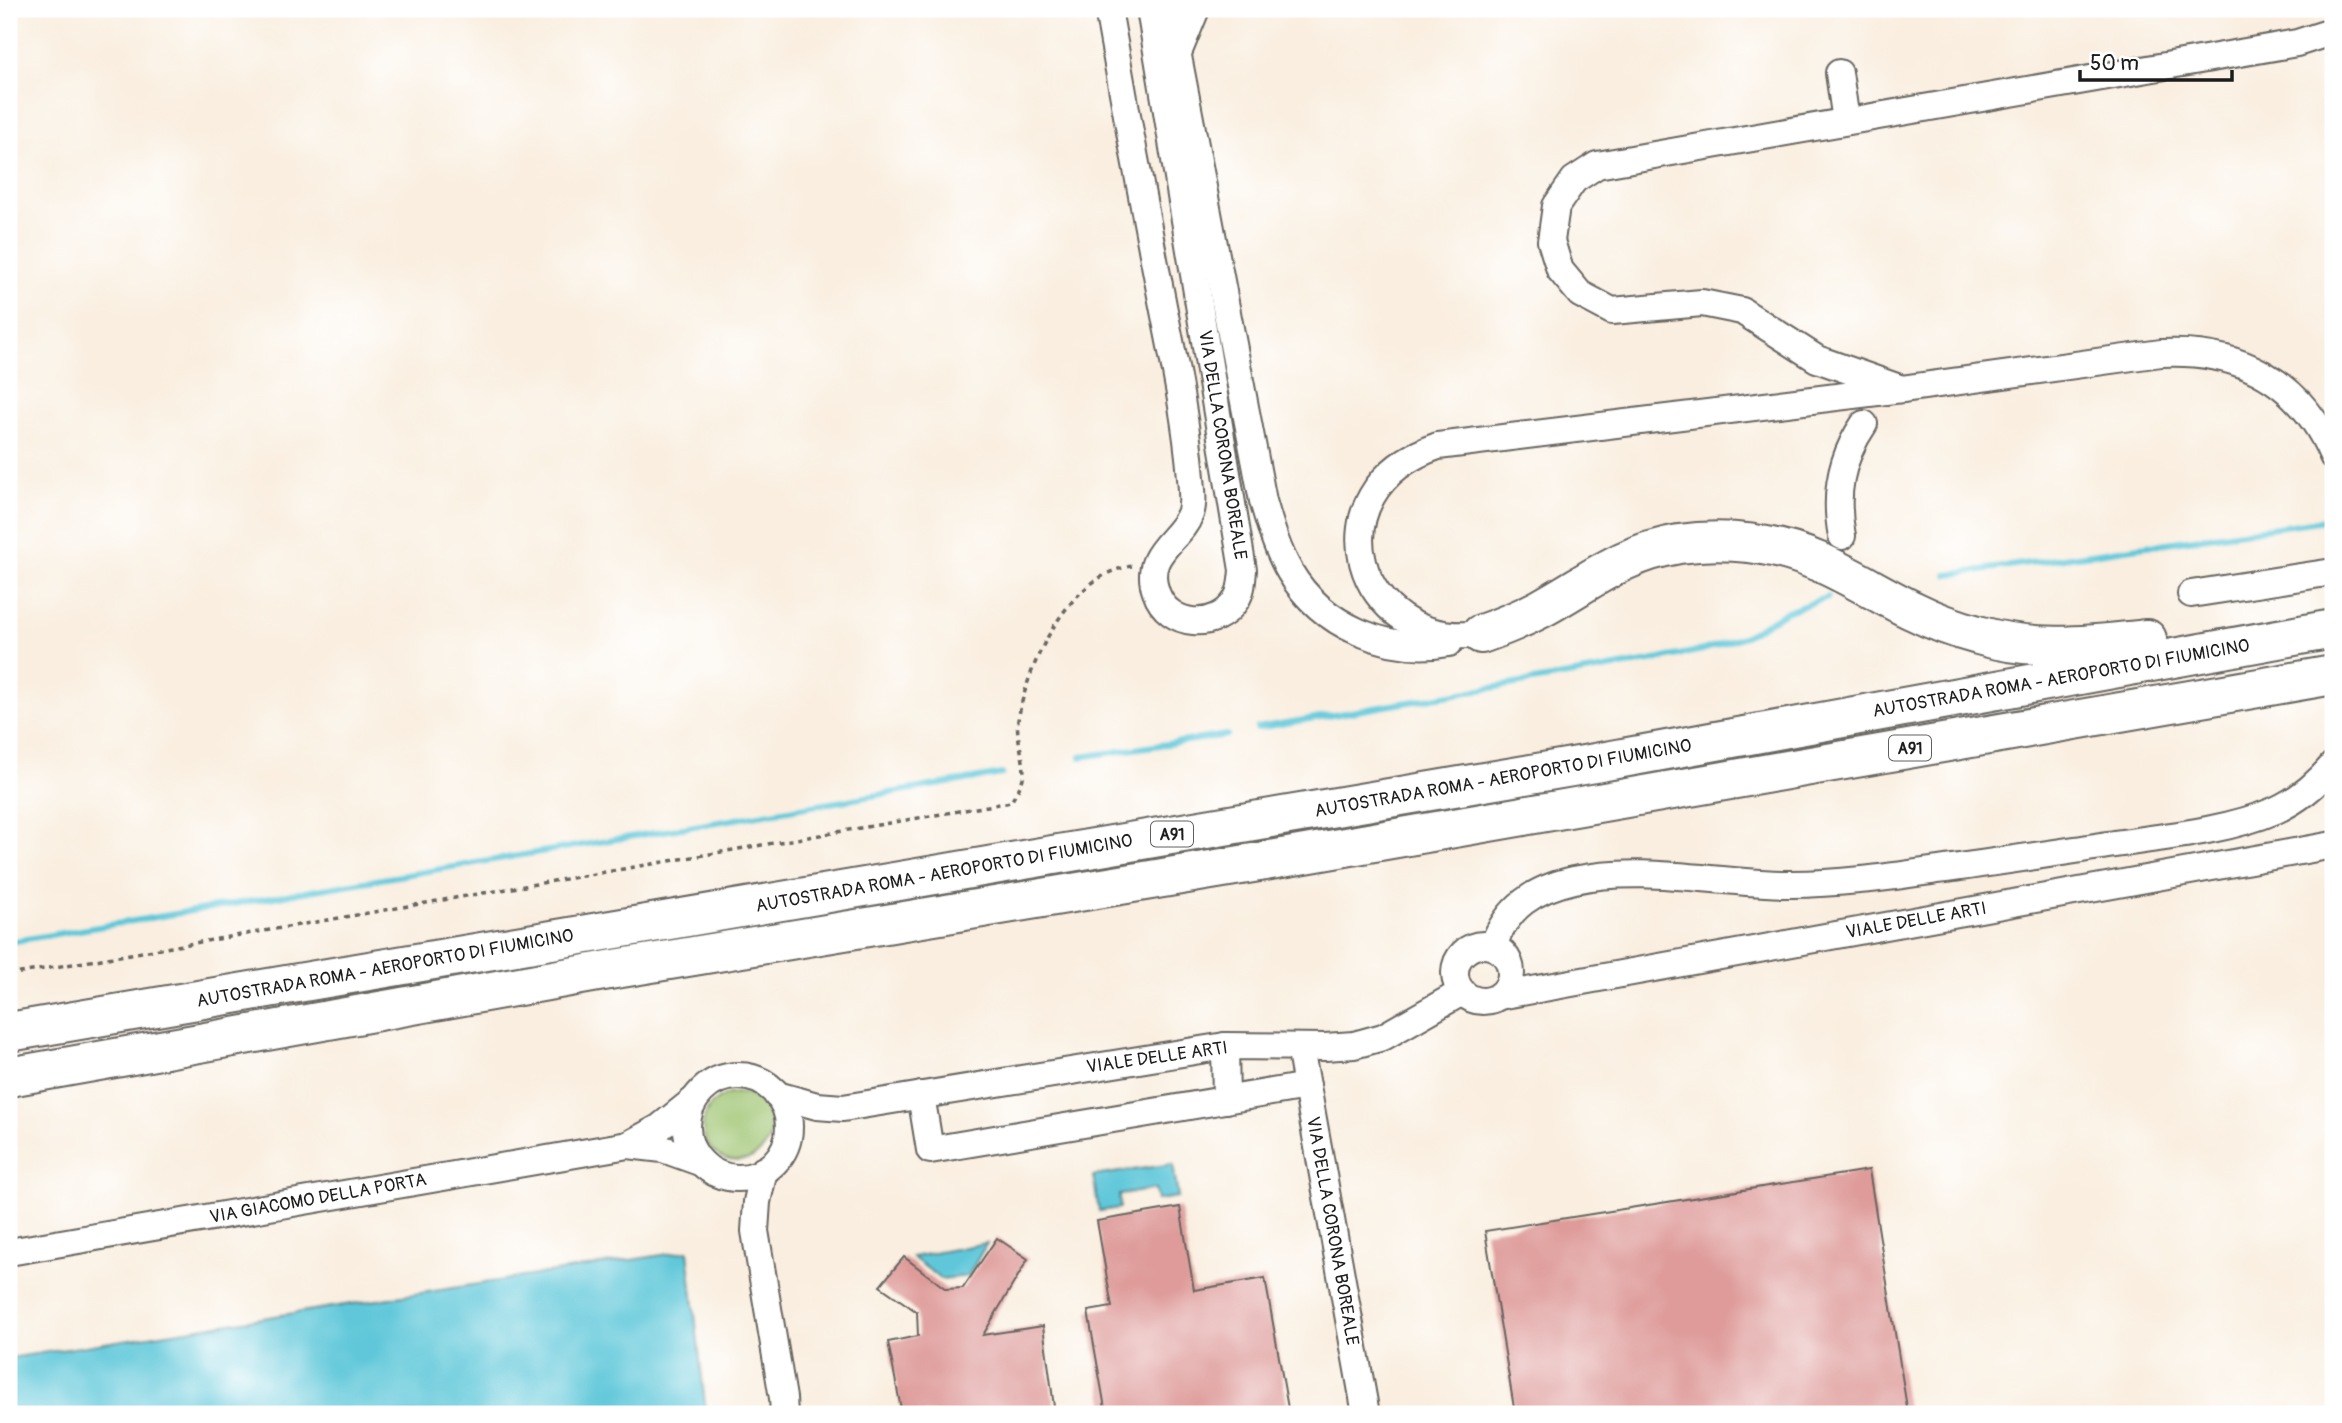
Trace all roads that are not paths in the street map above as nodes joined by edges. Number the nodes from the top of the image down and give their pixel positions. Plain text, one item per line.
1 (1108, 9) edge
2 (1150, 9) edge
3 (1169, 9) edge
4 (1196, 9) edge
5 (2333, 30) edge
6 (1178, 54) junction
7 (1839, 73) dead end
8 (1846, 121) junction
9 (1902, 389) junction
10 (1864, 424) dead end
11 (2333, 456) edge
12 (1842, 536) dead end
13 (2333, 572) edge
14 (2190, 594) dead end
15 (2333, 618) edge
16 (2333, 629) edge
17 (1481, 634) junction
18 (2333, 675) edge
19 (2333, 765) edge
20 (2333, 845) edge
21 (1493, 946) junction
22 (1462, 992) junction
23 (1499, 996) junction
24 (9, 1032) edge
25 (1224, 1046) junction
26 (1300, 1047) junction
27 (9, 1077) edge
28 (1307, 1086) junction
29 (777, 1095) junction
30 (921, 1095) junction
31 (694, 1100) junction
32 (1226, 1100) junction
33 (843, 1108) junction
34 (786, 1142) junction
35 (628, 1144) junction
36 (711, 1168) junction
37 (764, 1170) junction
38 (755, 1231) junction
39 (9, 1252) edge
40 (784, 1414) edge
41 (1366, 1414) edge

1 - 2 street, VIA DELLA CORONA BOREALE
3 - 6 street, VIA DELLA CORONA BOREALE
4 - 6 street
5 - 8 street
6 - 17 street, VIA DELLA CORONA BOREALE
7 - 8 street
8 - 9 street
9 - 11 street
9 - 17 street
10 - 12 street
13 - 14 street
15 - 17 highway
16 - 24 highway, AUTOSTRADA ROMA - AEROPORTO DI FIUMICINO / A91
18 - 27 highway, A91
19 - 21 street
20 - 23 street, VIALE DELLE ARTI
21 - 22 street
21 - 23 street
22 - 23 street, VIALE DELLE ARTI
22 - 26 street, VIALE DELLE ARTI
25 - 26 street, VIALE DELLE ARTI
25 - 30 street, VIALE DELLE ARTI
25 - 32 street
26 - 28 street, VIA DELLA CORONA BOREALE
28 - 32 street
28 - 41 street, VIA DELLA CORONA BOREALE
29 - 31 street, VIA GIACOMO DELLA PORTA
29 - 33 street, VIALE DELLE ARTI
29 - 34 street
30 - 32 street
30 - 33 street, VIALE DELLE ARTI
31 - 35 street, VIA GIACOMO DELLA PORTA
31 - 36 street
33 - 34 street, VIALE DELLE ARTI
34 - 37 street
35 - 36 street, VIA GIACOMO DELLA PORTA
35 - 39 street, VIA GIACOMO DELLA PORTA
36 - 37 street, VIA GIACOMO DELLA PORTA
36 - 38 street
37 - 38 street
38 - 40 street

